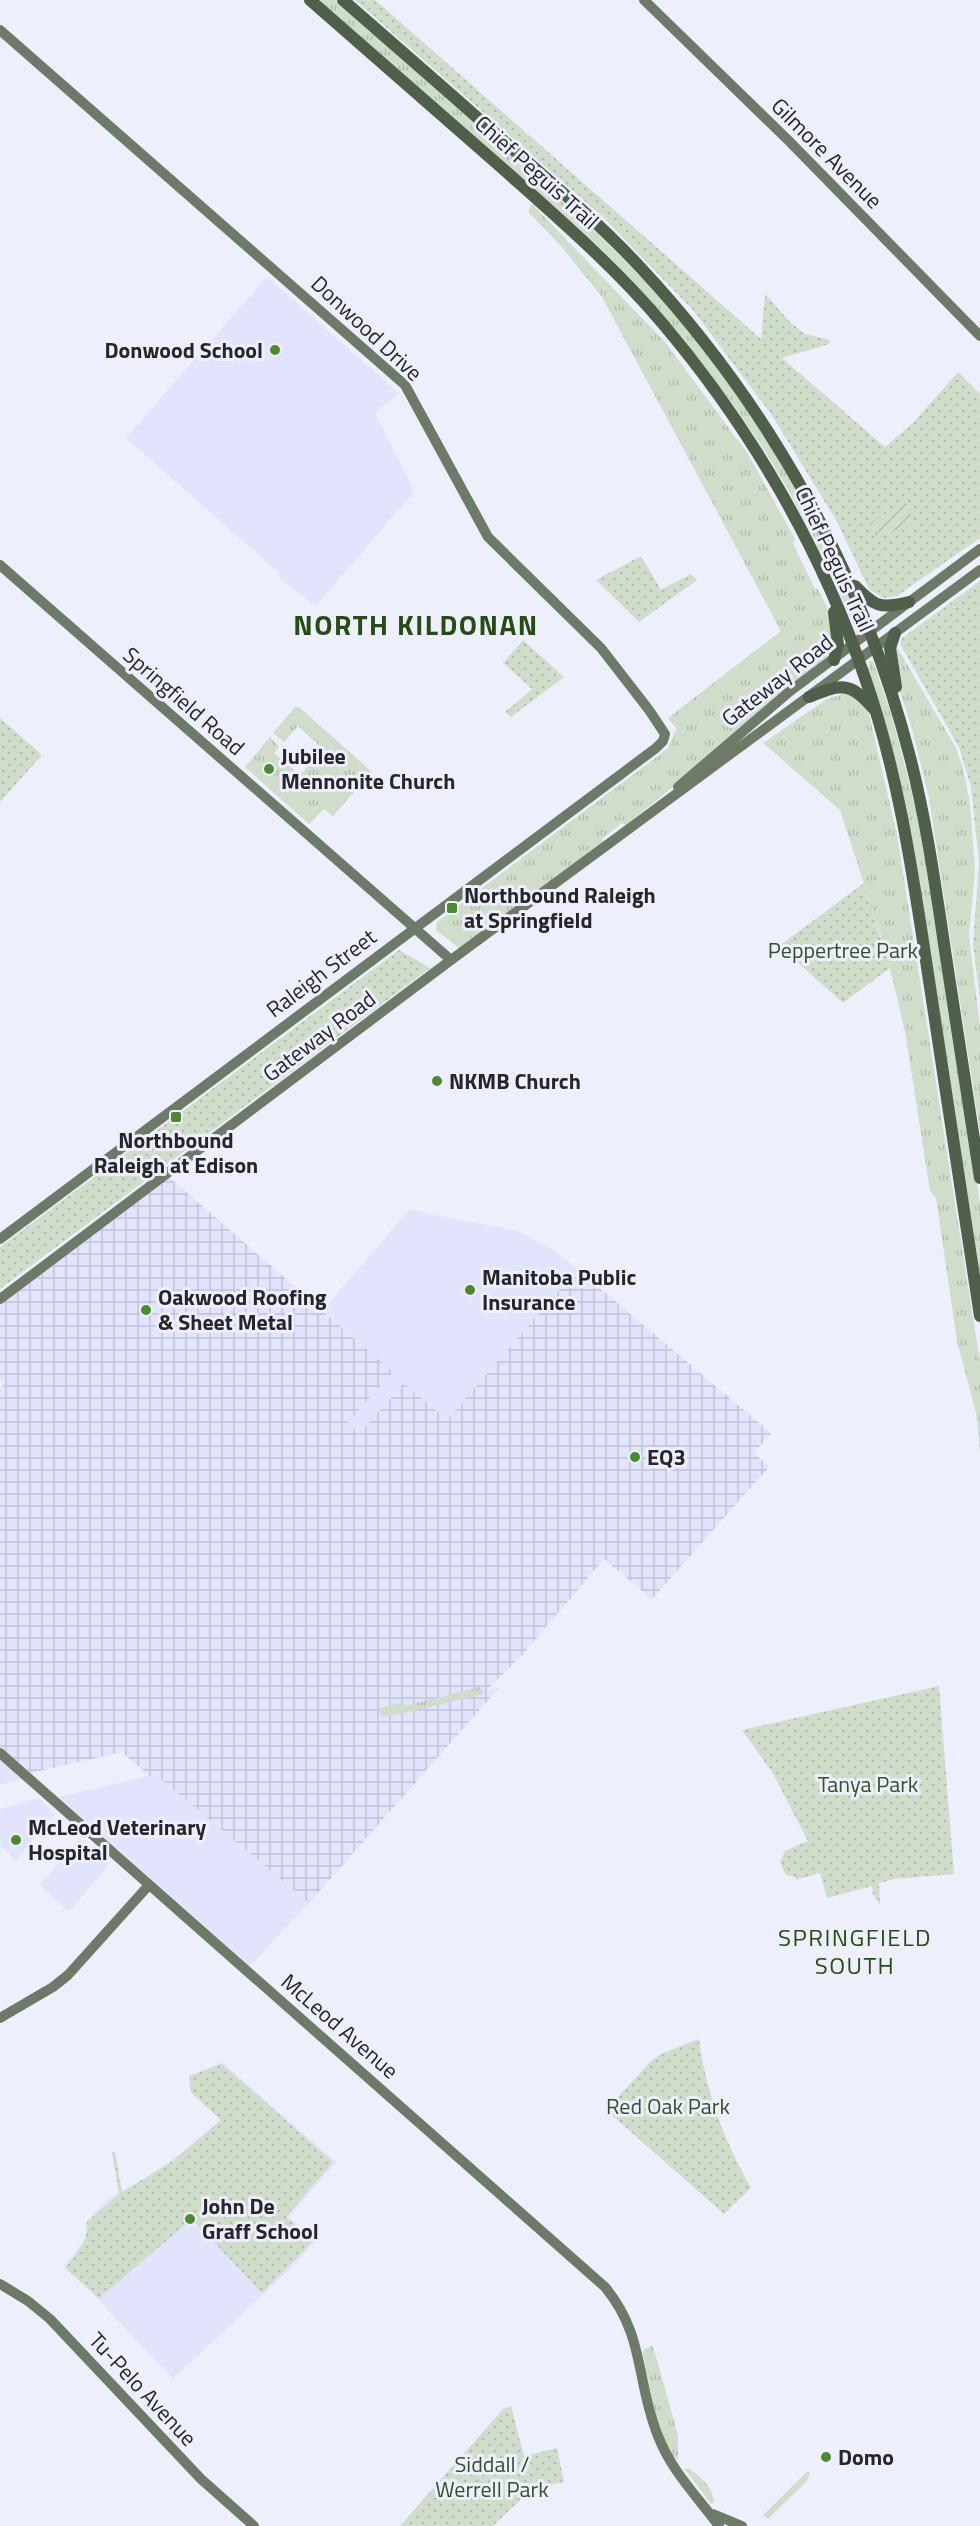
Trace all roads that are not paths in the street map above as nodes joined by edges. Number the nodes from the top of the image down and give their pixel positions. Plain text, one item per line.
1 (310, 0) edge
2 (343, 0) edge
3 (644, 0) edge
4 (0, 30) edge
5 (980, 336) edge
6 (980, 549) edge
7 (0, 566) edge
8 (980, 570) edge
9 (849, 580) junction
10 (832, 593) junction
11 (909, 602) junction
12 (870, 632) junction
13 (895, 633) junction
14 (853, 645) junction
15 (876, 647) junction
16 (834, 660) junction
17 (859, 660) junction
18 (810, 697) junction
19 (897, 709) junction
20 (877, 713) junction
21 (664, 737) joint
22 (661, 804) junction
23 (414, 928) junction
24 (451, 960) junction
25 (980, 1178) edge
26 (0, 1239) edge
27 (0, 1299) edge
28 (980, 1316) edge
29 (0, 1753) edge
30 (149, 1885) junction
31 (0, 2018) edge
32 (0, 2284) edge
33 (710, 2512) junction
34 (254, 2526) edge
35 (720, 2526) edge
36 (742, 2526) edge

1 - 10 main road, Chief Peguis Trail
2 - 9 main road, Chief Peguis Trail
3 - 5 street, Gilmore Avenue
4 - 21 street, Donwood Drive
6 - 11 street, Gateway Road
7 - 23 street, Springfield Road
8 - 13 street, Gateway Road
9 - 11 main road
9 - 12 main road, Chief Peguis Trail
10 - 14 main road, Chief Peguis Trail
10 - 16 main road
11 - 12 street, Gateway Road
12 - 14 street, Gateway Road
12 - 15 main road, Chief Peguis Trail
13 - 15 street, Gateway Road
13 - 19 main road
14 - 16 street, Gateway Road
14 - 17 main road, Chief Peguis Trail
15 - 17 street, Gateway Road
15 - 19 main road, Chief Peguis Trail
16 - 22 street, Gateway Road
17 - 18 street, Gateway Road
17 - 20 main road, Chief Peguis Trail
18 - 20 main road
18 - 22 street, Gateway Road
19 - 25 main road, Chief Peguis Trail
20 - 28 main road, Chief Peguis Trail
21 - 23 street, Raleigh Street
22 - 24 street, Gateway Road
23 - 24 street, Springfield Road
23 - 26 street, Raleigh Street
24 - 27 street, Gateway Road
29 - 30 street, McLeod Avenue
30 - 31 street
30 - 33 street, McLeod Avenue
32 - 34 street, Tu-Pelo Avenue
33 - 35 street, McLeod Avenue
33 - 36 street

